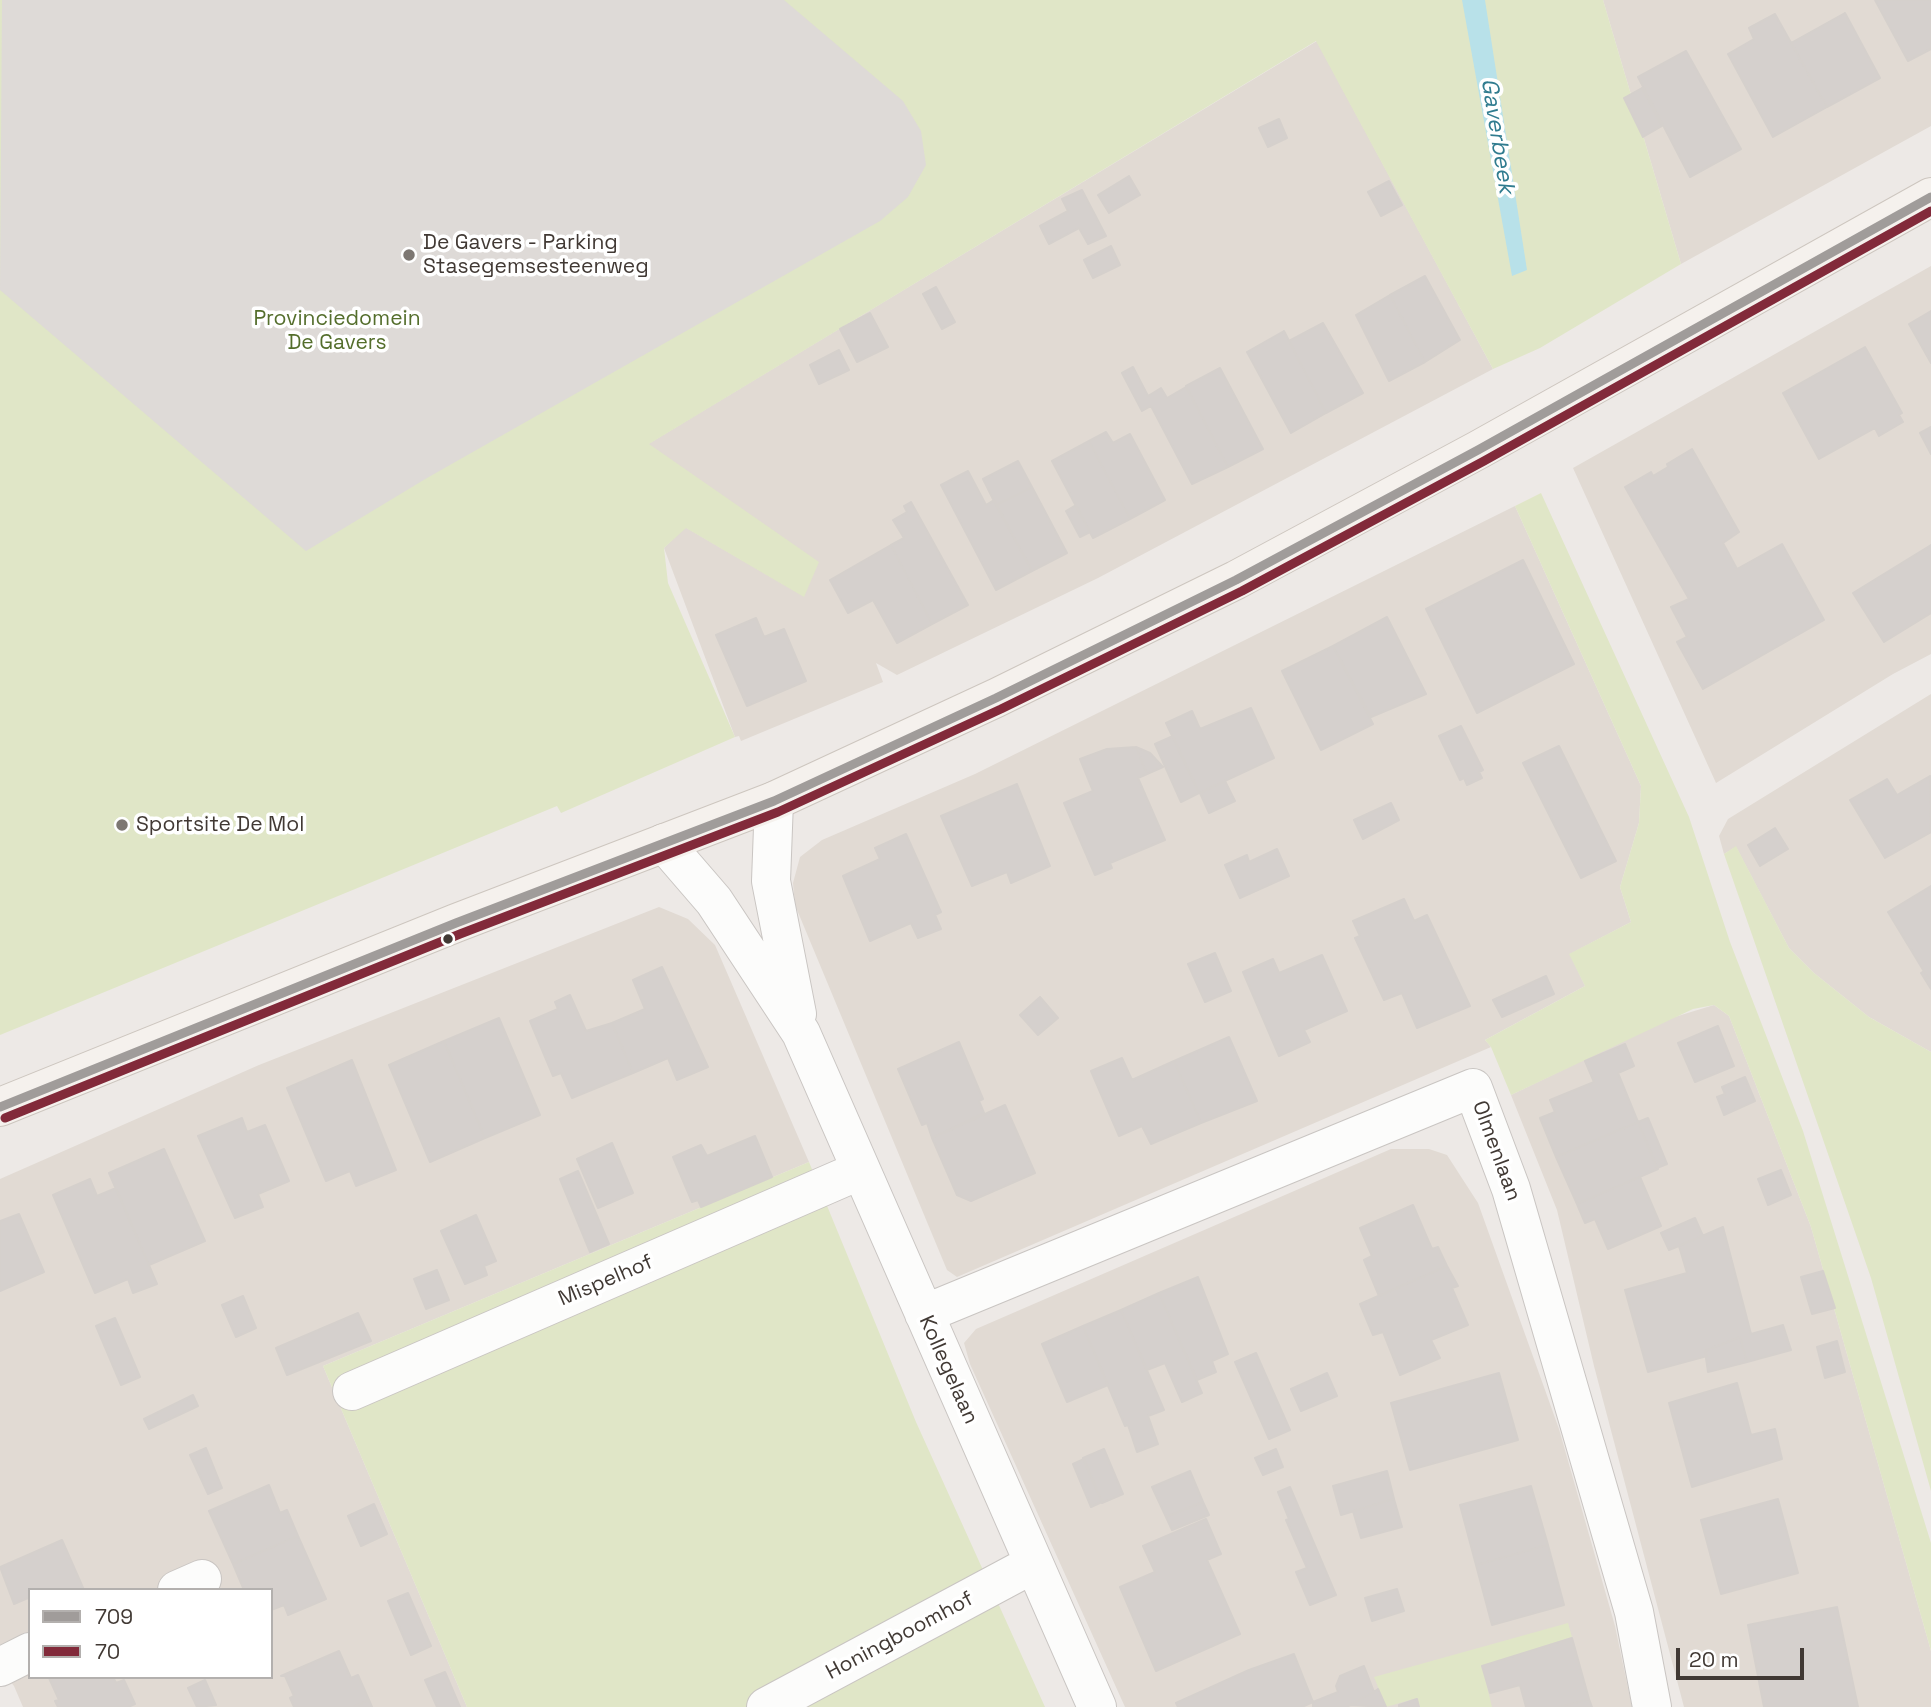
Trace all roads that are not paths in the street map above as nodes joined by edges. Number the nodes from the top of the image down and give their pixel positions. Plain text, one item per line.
1 (1931, 197) edge
2 (774, 801) junction
3 (664, 843) junction
4 (801, 1033) junction
5 (0, 1107) edge
6 (861, 1170) junction
7 (924, 1314) junction
8 (352, 1391) dead end
9 (1033, 1564) junction
10 (28, 1653) edge
11 (0, 1667) edge
12 (766, 1707) edge
13 (1097, 1707) edge
14 (1652, 1707) edge

1 - 2 street
2 - 3 street
2 - 4 street, Kollegelaan
3 - 4 street, Kollegelaan
3 - 5 street
4 - 6 street, Kollegelaan
6 - 7 street, Kollegelaan
6 - 8 street, Mispelhof
7 - 9 street, Kollegelaan
7 - 14 street, Olmenlaan
9 - 12 street, Honingboomhof
9 - 13 street, Kollegelaan
10 - 11 street

